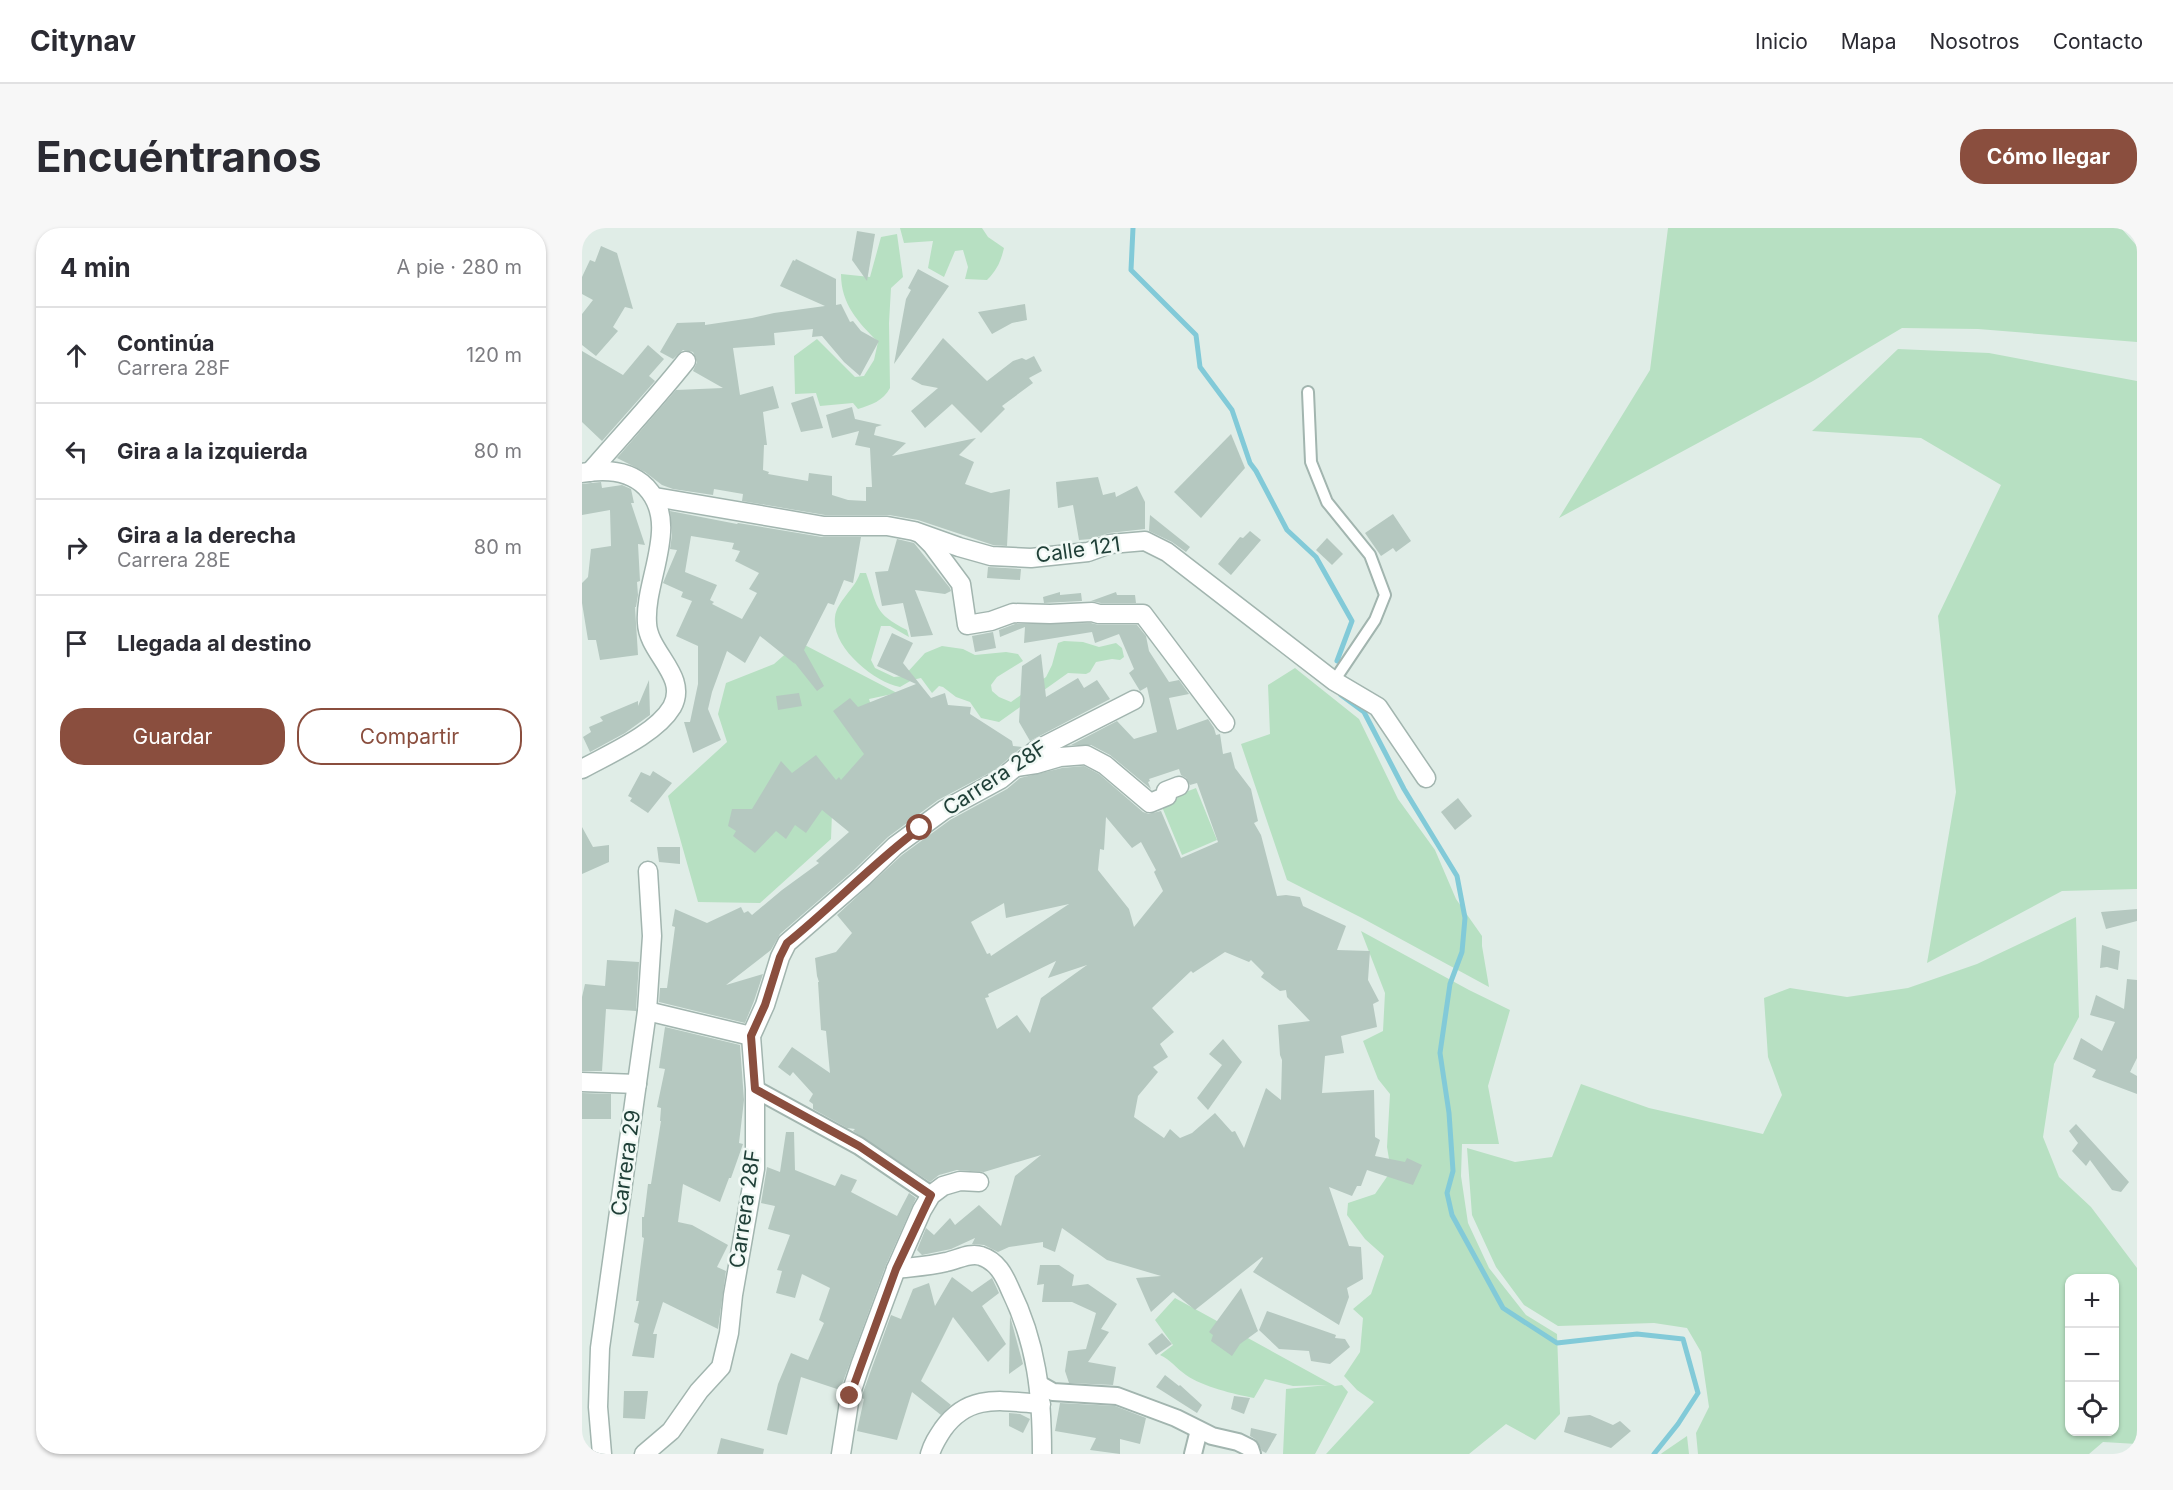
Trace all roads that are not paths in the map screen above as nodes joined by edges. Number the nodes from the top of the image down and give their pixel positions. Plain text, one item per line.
1 (686, 361) dead end
2 (1308, 392) dead end
3 (586, 472) edge
4 (655, 496) junction
5 (920, 533) junction
6 (1334, 681) junction
7 (1134, 700) dead end
8 (1225, 723) dead end
9 (1014, 768) junction
10 (582, 769) edge
11 (1426, 778) dead end
12 (1179, 786) dead end
13 (648, 871) dead end
14 (647, 1011) junction
15 (751, 1036) junction
16 (582, 1082) edge
17 (637, 1084) junction
18 (755, 1089) junction
19 (979, 1182) dead end
20 (931, 1195) junction
21 (896, 1269) junction
22 (591, 1348) edge
23 (1039, 1384) junction
24 (1041, 1404) junction
25 (1198, 1430) junction
26 (602, 1454) edge
27 (644, 1454) edge
28 (841, 1454) edge
29 (930, 1454) edge
30 (1042, 1454) edge
31 (1193, 1454) edge
32 (1252, 1454) edge

1 - 3 street
2 - 6 lane
3 - 4 street
4 - 5 street, Calle 121
4 - 10 street
5 - 6 street, Calle 121
5 - 8 street
6 - 11 street, Calle 121
7 - 9 street, Carrera 28F
9 - 12 street
9 - 15 street, Carrera 28F
13 - 14 street, Carrera 29
14 - 15 street
14 - 17 street, Carrera 29
15 - 18 street, Carrera 28F
16 - 17 street
17 - 22 street, Carrera 29
18 - 20 street
18 - 27 street, Carrera 28F
19 - 20 street
20 - 21 street
21 - 23 street
21 - 28 street
22 - 26 street, Carrera 29
23 - 24 street
23 - 25 street
24 - 29 street
24 - 30 street
25 - 31 street
25 - 32 street

